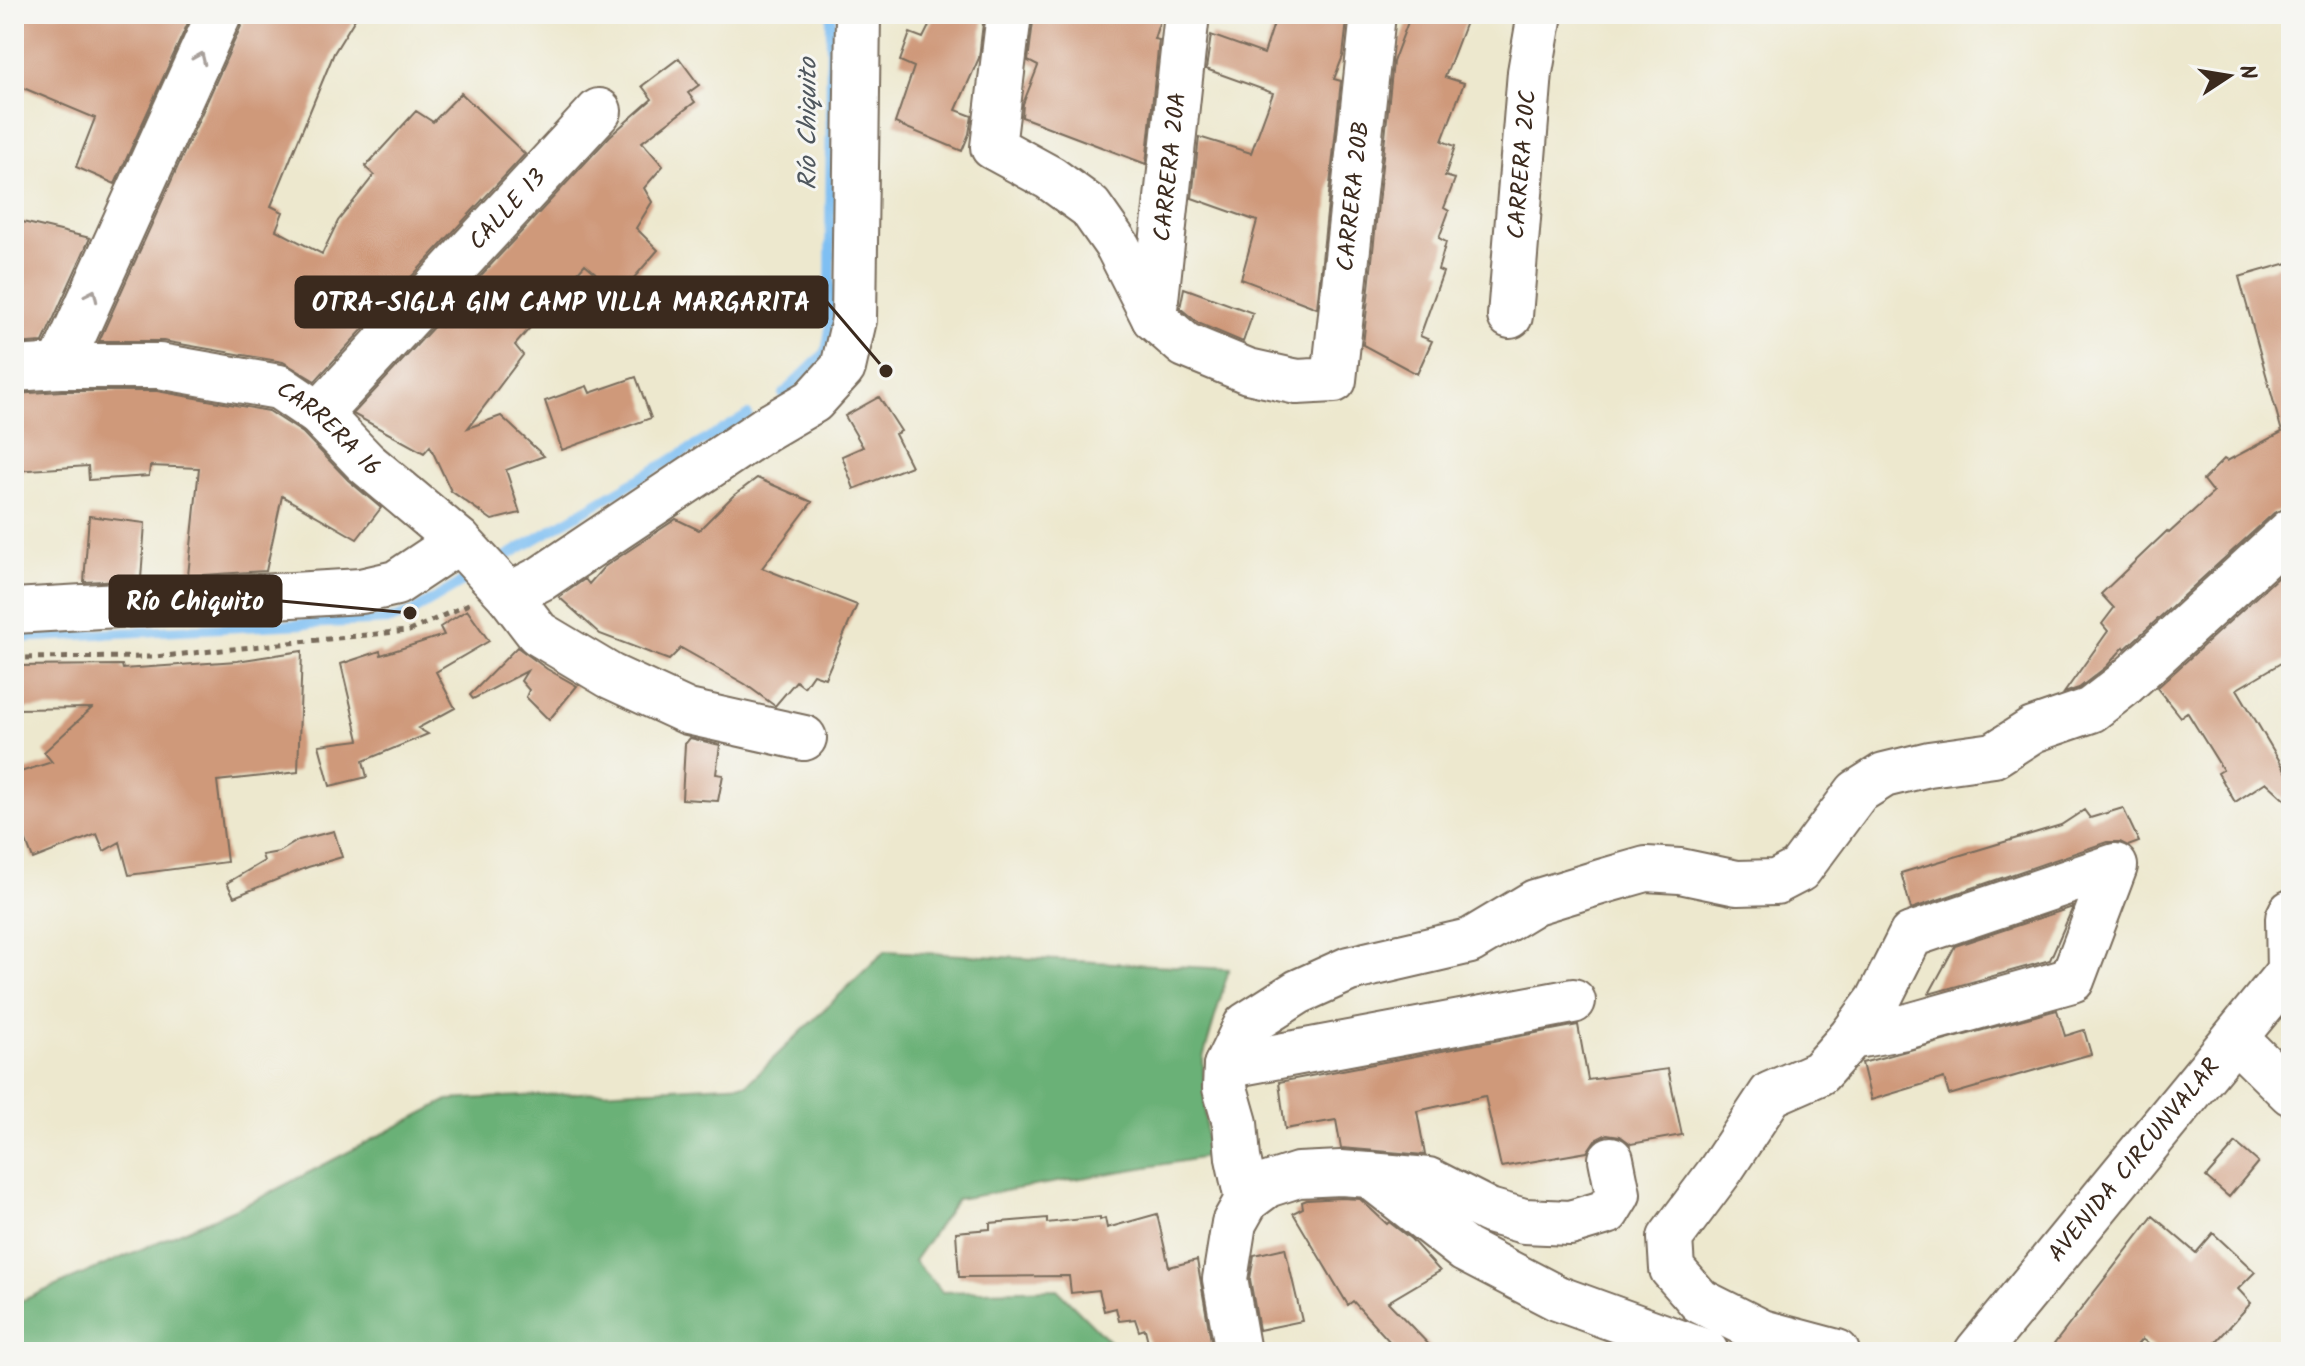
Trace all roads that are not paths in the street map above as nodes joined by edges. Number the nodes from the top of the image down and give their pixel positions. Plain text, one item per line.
1 (219, 14) edge
2 (858, 14) edge
3 (1009, 14) edge
4 (1187, 14) edge
5 (1373, 14) edge
6 (1540, 14) edge
7 (599, 111) dead end
8 (1510, 316) dead end
9 (1154, 318) junction
10 (60, 366) junction
11 (14, 369) edge
12 (319, 414) junction
13 (2291, 531) edge
14 (483, 567) junction
15 (14, 611) edge
16 (804, 738) dead end
17 (2291, 912) edge
18 (2290, 970) edge
19 (1573, 1001) dead end
20 (1851, 1037) junction
21 (2235, 1038) junction
22 (1226, 1066) junction
23 (2291, 1093) edge
24 (1611, 1159) dead end
25 (1369, 1175) junction
26 (1247, 1200) junction
27 (1238, 1352) edge
28 (1706, 1352) edge
29 (1837, 1352) edge
30 (1977, 1352) edge

10 -> 1 street
2 - 14 street
3 - 9 street
4 - 9 street, CARRERA 20A
5 - 9 street, CARRERA 20B
6 - 8 street, CARRERA 20C
7 - 12 street, CALLE 13
10 - 11 street, CARRERA 16
10 - 12 street, CARRERA 16
12 - 14 street, CARRERA 16
13 - 22 street
14 - 15 street
14 - 16 street, CARRERA 16
17 - 18 street
18 - 21 street, AVENIDA CIRCUNVALAR
19 - 22 street
20 - 20 street
20 - 29 street
21 - 23 street
21 - 30 street, AVENIDA CIRCUNVALAR
22 - 26 street
24 - 25 street
25 - 26 street
25 - 28 street
26 - 27 street

